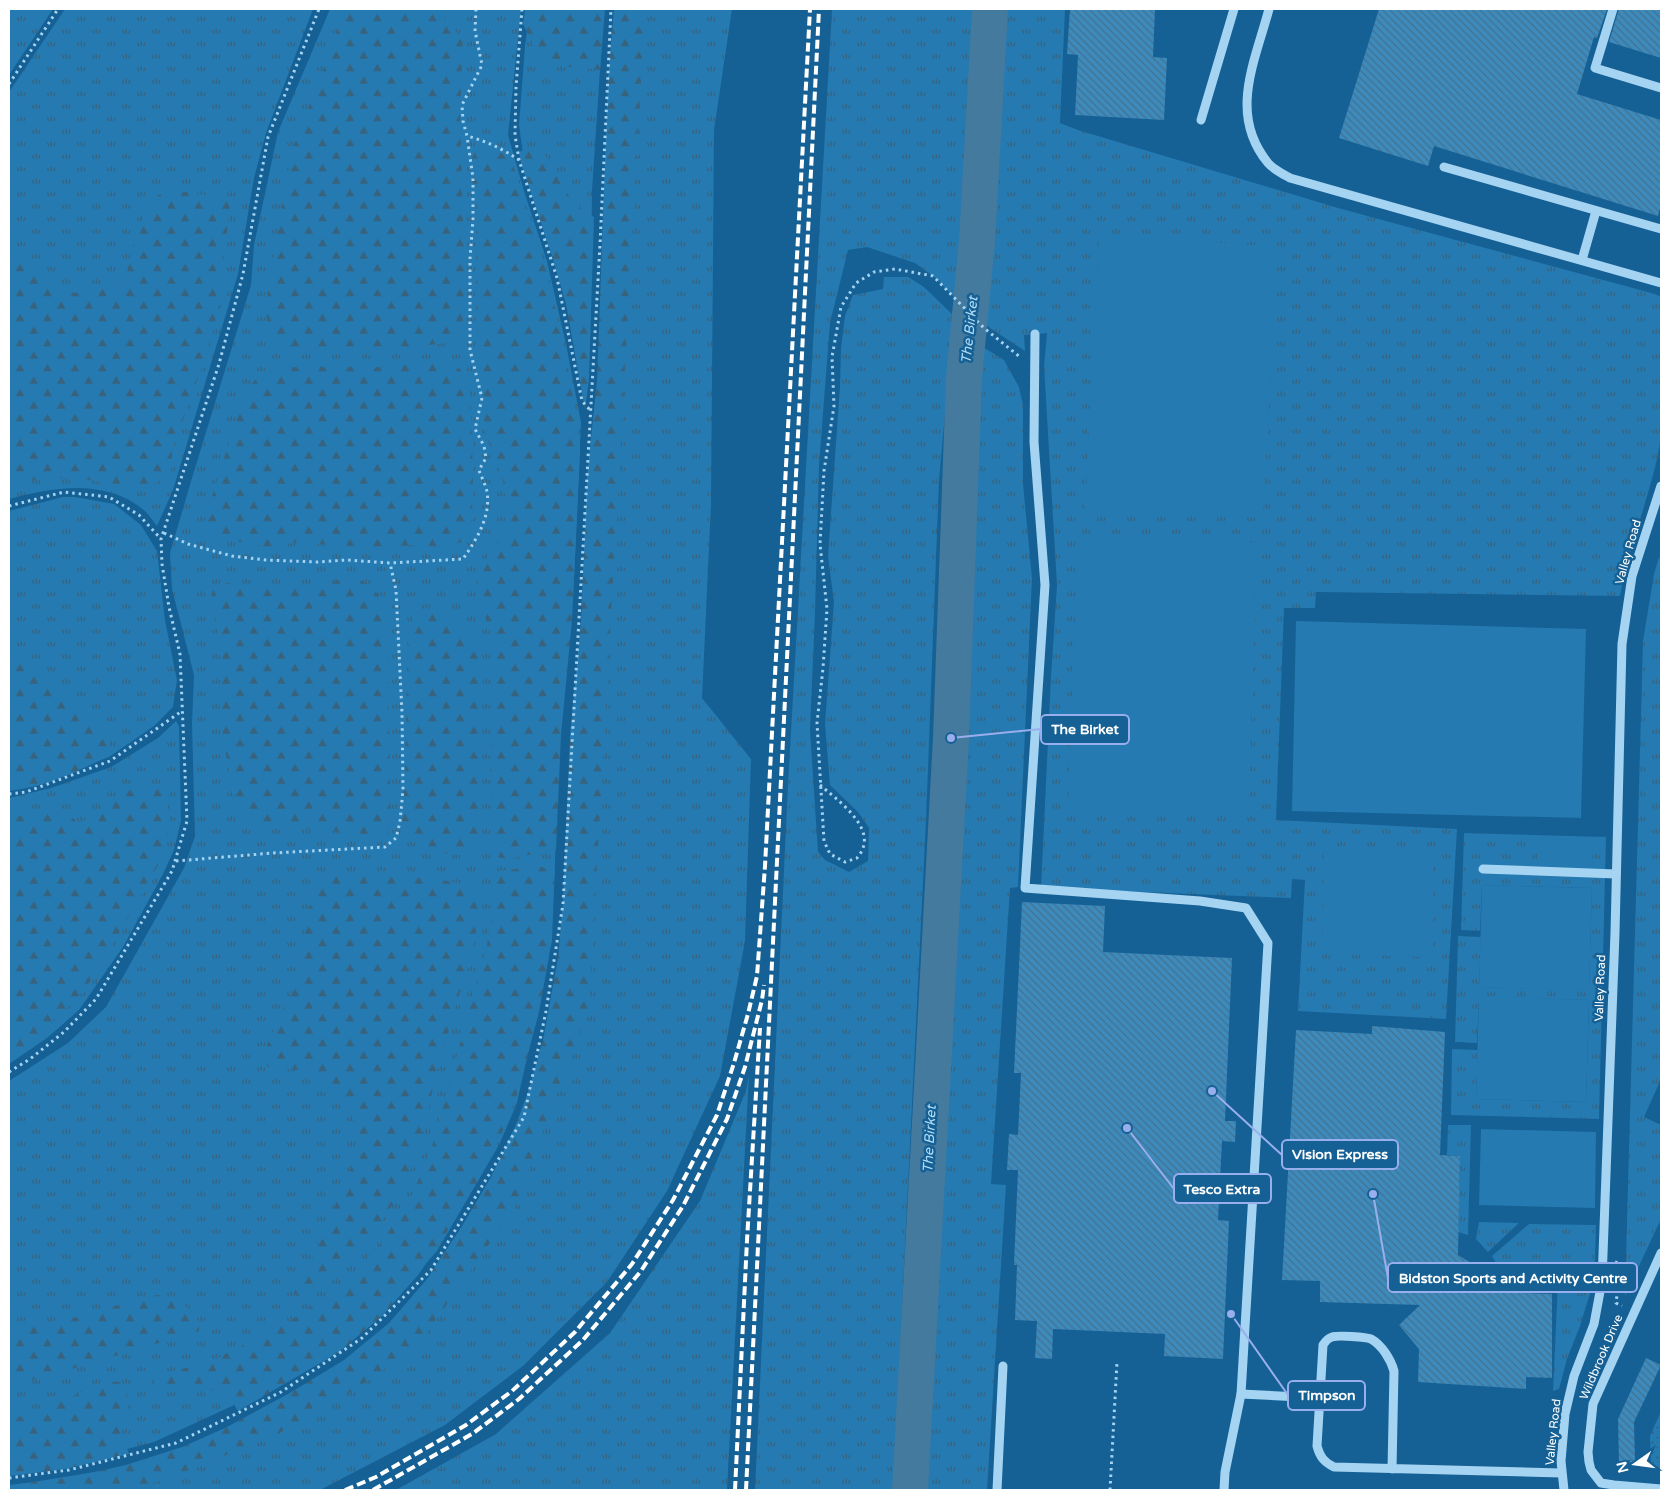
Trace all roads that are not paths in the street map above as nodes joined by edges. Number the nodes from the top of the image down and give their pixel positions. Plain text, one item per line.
1 (1234, 9) edge
2 (1269, 9) edge
3 (1613, 9) edge
4 (1661, 88) edge
5 (1201, 120) dead end
6 (1444, 167) dead end
7 (1596, 211) junction
8 (1661, 229) edge
9 (1582, 260) junction
10 (1661, 282) edge
11 (1035, 334) dead end
12 (1661, 486) edge
13 (1483, 869) dead end
14 (1616, 874) junction
15 (1661, 1253) edge
16 (1003, 1366) dead end
17 (1241, 1394) junction
18 (1320, 1398) junction
19 (1392, 1469) junction
20 (1561, 1473) junction
21 (1661, 1489) edge
22 (997, 1490) edge
23 (1224, 1490) edge
24 (1564, 1490) edge

1 - 5 street
2 - 9 street
3 - 4 street
6 - 7 street
7 - 8 street
7 - 9 street
9 - 10 street
11 - 17 street
12 - 14 street, Valley Road
13 - 14 street
14 - 20 street, Valley Road
15 - 21 street, Wildbrook Drive
16 - 22 street
17 - 18 street
17 - 23 street
18 - 19 street
18 - 19 street
19 - 20 street
20 - 24 street, Valley Road

